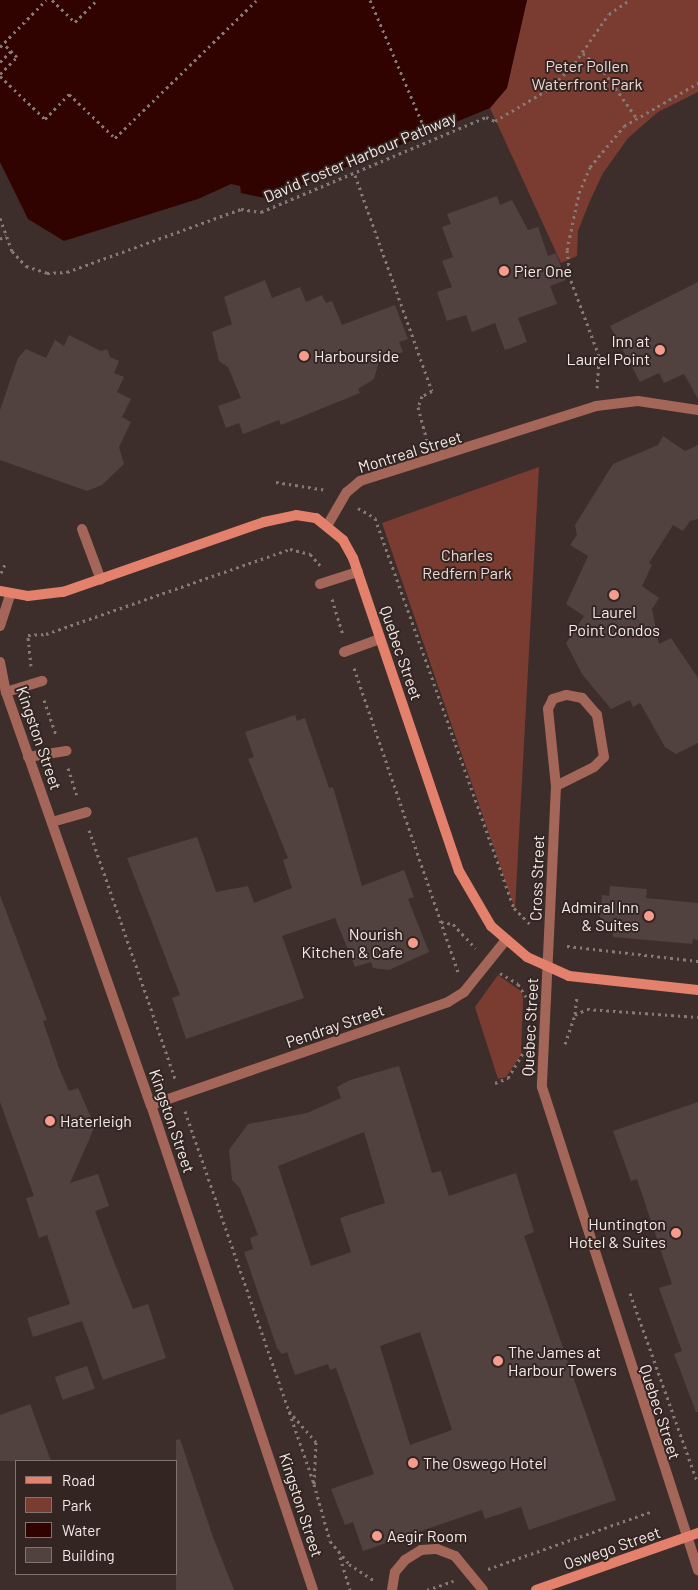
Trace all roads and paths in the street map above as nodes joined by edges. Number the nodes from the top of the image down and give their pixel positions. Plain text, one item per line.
1 (46, 0) edge
2 (52, 0) edge
3 (97, 0) edge
4 (370, 0) edge
5 (630, 0) edge
6 (256, 1) edge
7 (4, 44) junction
8 (0, 48) edge
9 (11, 51) junction
10 (583, 52) junction
11 (0, 62) edge
12 (0, 75) edge
13 (698, 83) edge
14 (636, 117) junction
15 (427, 134) dead end
16 (355, 175) junction
17 (0, 218) edge
18 (6, 235) junction
19 (0, 239) edge
20 (596, 406) junction
21 (698, 410) edge
22 (434, 460) junction
23 (276, 482) dead end
24 (343, 498) junction
25 (327, 526) junction
26 (82, 529) dead end
27 (6, 562) dead end
28 (358, 572) junction
29 (0, 577) edge
30 (102, 580) junction
31 (323, 583) junction
32 (0, 591) edge
33 (10, 595) junction
34 (0, 626) edge
35 (380, 639) junction
36 (346, 651) junction
37 (0, 662) edge
38 (40, 681) junction
39 (6, 692) junction
40 (64, 751) junction
41 (28, 757) junction
42 (556, 786) junction
43 (85, 812) junction
44 (52, 822) junction
45 (442, 922) junction
46 (550, 939) junction
47 (505, 941) junction
48 (698, 962) edge
49 (488, 964) junction
50 (548, 970) junction
51 (459, 975) dead end
52 (698, 990) edge
53 (526, 1006) dead end
54 (698, 1017) edge
55 (525, 1041) dead end
56 (564, 1049) dead end
57 (495, 1083) dead end
58 (180, 1095) junction
59 (151, 1105) junction
60 (628, 1286) dead end
61 (287, 1409) junction
62 (697, 1481) edge
63 (314, 1484) junction
64 (650, 1512) dead end
65 (698, 1533) edge
66 (684, 1538) junction
67 (340, 1556) junction
68 (698, 1570) edge
69 (472, 1574) junction
70 (313, 1590) edge
71 (350, 1590) edge
72 (377, 1590) edge
73 (392, 1590) edge
74 (427, 1590) edge
75 (484, 1590) edge
76 (536, 1590) edge

1 - 7 path
2 - 3 path
4 - 15 path
5 - 10 path, David Foster Harbour Pathway
6 - 12 path
7 - 8 path
7 - 9 path
9 - 11 path
9 - 12 path
10 - 14 path
10 - 16 path, David Foster Harbour Pathway
13 - 14 path
14 - 20 path
16 - 18 path, David Foster Harbour Pathway
16 - 22 path
17 - 18 path, David Foster Harbour Pathway
18 - 19 path
20 - 21 street, Montreal Street
20 - 22 street, Montreal Street
22 - 24 street, Montreal Street
23 - 24 path
24 - 25 street, Montreal Street
24 - 46 path
25 - 28 street, Quebec Street
25 - 30 street
26 - 30 street
27 - 29 path
28 - 31 street
28 - 35 street, Quebec Street
30 - 33 street
31 - 36 path
31 - 38 path
32 - 33 street
33 - 34 street
35 - 36 street
35 - 47 street, Quebec Street
36 - 45 path
37 - 39 street, Kingston Street
38 - 39 street
38 - 40 path
39 - 41 street, Kingston Street
40 - 41 street
40 - 43 path
41 - 44 street, Kingston Street
42 - 42 street, Cross Street
42 - 46 street, Cross Street
43 - 44 street
43 - 58 path
44 - 59 street, Kingston Street
45 - 49 path
45 - 51 path
46 - 48 path
46 - 50 street, Cross Street
47 - 49 street, Pendray Street
47 - 50 street, Quebec Street
49 - 53 path
49 - 58 street, Pendray Street
50 - 52 street
50 - 66 street, Quebec Street
54 - 56 path
55 - 57 path
58 - 59 street, Pendray Street
58 - 61 path
59 - 70 street, Kingston Street
60 - 62 path
61 - 63 path
61 - 63 path
63 - 67 path
64 - 69 path
65 - 66 street, Oswego Street
66 - 68 street, Quebec Street
66 - 76 street, Oswego Street
67 - 71 path
67 - 72 path
69 - 73 street
69 - 74 path
69 - 75 street

